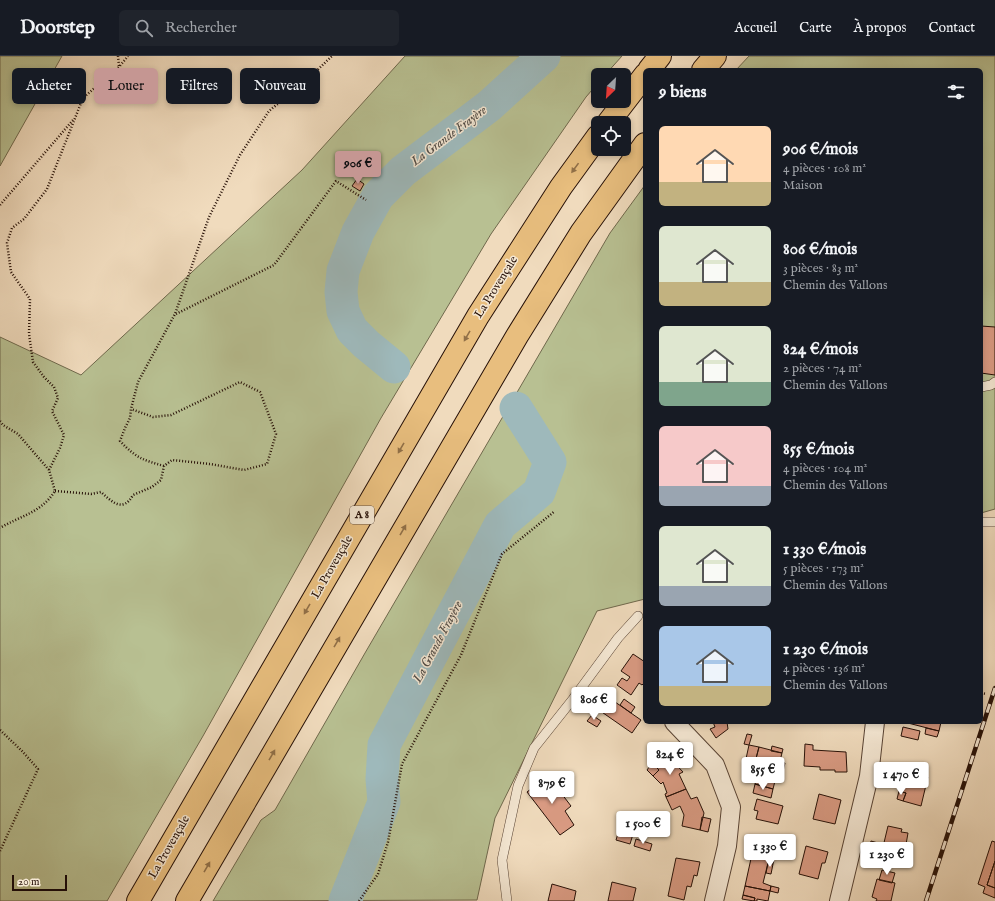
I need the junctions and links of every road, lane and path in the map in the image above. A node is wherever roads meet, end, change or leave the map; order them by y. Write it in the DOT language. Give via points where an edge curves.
graph roads {
  1 [pos="118,56"];
  2 [pos="128,56"];
  3 [pos="332,56"];
  4 [pos="660,56"];
  5 [pos="715,56"];
  6 [pos="119,67"];
  7 [pos="651,68"];
  8 [pos="705,68"];
  9 [pos="643,78"];
  10 [pos="613,116"];
  11 [pos="75,118"];
  12 [pos="591,146"];
  13 [pos="643,147"];
  14 [pos="366,200"];
  15 [pos="0,205"];
  16 [pos="175,314"];
  17 [pos="995,382"];
  18 [pos="983,387"];
  19 [pos="131,409"];
  20 [pos="0,421"];
  21 [pos="164,466"];
  22 [pos="49,470"];
  23 [pos="55,491"];
  24 [pos="555,511"];
  25 [pos="0,528"];
  26 [pos="638,616"];
  27 [pos="983,693"];
  28 [pos="986,694"];
  29 [pos="676,724"];
  30 [pos="875,724"];
  31 [pos="0,730"];
  32 [pos="0,851"];
  33 [pos="138,901"];
  34 [pos="187,901"];
  35 [pos="359,901"];
  36 [pos="507,901"];
  37 [pos="714,901"];
  38 [pos="839,901"];
  1 -- 6 [label="path"];
  2 -- 6 [label="path"];
  3 -- 16 [label="path" via="269,111 240,155 209,217"];
  4 -- 7 [label="highway"];
  5 -- 8 [label="highway"];
  6 -- 11 [label="path" via="83,98"];
  9 -- 10 [label="highway"];
  11 -- 15 [label="path"];
  11 -- 22 [label="path" via="47,190 24,219 12,228 6,243 11,272 30,299 29,334 33,362 54,387 58,398 52,410 64,435"];
  12 -- 33 [label="highway, La Provençale / A 8, one-way" via="561,187 478,316"];
  34 -- 13 [label="highway, one-way" via="517,336 581,233"];
  14 -- 16 [label="path" via="336,181 274,265"];
  16 -- 19 [label="path" via="138,382"];
  17 -- 18 [label="lane"];
  19 -- 21 [label="path" via="120,441 132,453 146,461"];
  19 -- 21 [label="path" via="153,417 171,415 240,382 260,392 276,434 267,464 244,470 172,460"];
  20 -- 22 [label="path" via="18,434"];
  21 -- 23 [label="path" via="160,480 152,488 133,495 129,502 123,505 114,503 100,492 91,494"];
  22 -- 23 [label="path"];
  23 -- 25 [label="path" via="43,506"];
  24 -- 35 [label="path" via="502,554 461,655 402,764 388,842 378,874"];
  26 -- 36 [label="lane" via="618,638 534,748 518,786 502,860"];
  27 -- 28 [label="path"];
  29 -- 37 [label="street" via="715,765 731,807 727,846"];
  30 -- 38 [label="street" via="869,776"];
  31 -- 32 [label="path" via="38,769"];
}
